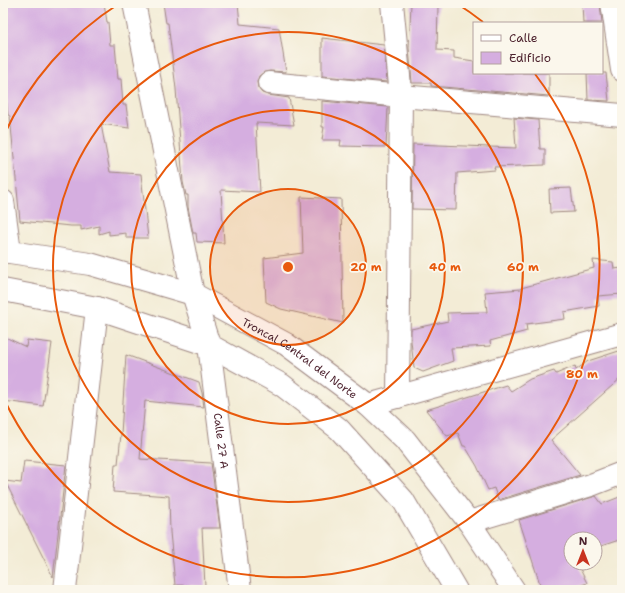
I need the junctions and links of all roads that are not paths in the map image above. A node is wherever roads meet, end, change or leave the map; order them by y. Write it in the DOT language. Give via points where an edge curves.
graph roads {
  1 [pos="134,3"];
  2 [pos="392,3"];
  3 [pos="612,3"];
  4 [pos="622,70"];
  5 [pos="269,83"];
  6 [pos="400,96"];
  7 [pos="622,115"];
  8 [pos="3,200"];
  9 [pos="7,252"];
  10 [pos="3,290"];
  11 [pos="193,294"];
  12 [pos="97,308"];
  13 [pos="622,334"];
  14 [pos="209,344"];
  15 [pos="398,396"];
  16 [pos="368,405"];
  17 [pos="622,473"];
  18 [pos="470,522"];
  19 [pos="65,590"];
  20 [pos="240,590"];
  21 [pos="456,590"];
  22 [pos="514,590"];
  1 -- 11 [label="main road, Calle 27 A"];
  2 -- 6 [label="main road"];
  3 -- 4 [label="main road"];
  5 -- 6 [label="main road"];
  6 -- 7 [label="main road"];
  6 -- 15 [label="main road"];
  8 -- 9 [label="main road"];
  9 -- 11 [label="main road, Troncal Central del Norte" via="90,264"];
  10 -- 12 [label="main road"];
  11 -- 14 [label="main road, Calle 27 A"];
  11 -- 16 [label="main road, Troncal Central del Norte" via="286,344"];
  12 -- 14 [label="main road"];
  12 -- 19 [label="main road"];
  13 -- 15 [label="main road"];
  14 -- 20 [label="main road, Calle 27 A"];
  14 -- 21 [label="main road" via="282,385 339,429 403,500"];
  15 -- 16 [label="main road"];
  16 -- 18 [label="main road, Troncal Central del Norte" via="405,440"];
  17 -- 18 [label="main road"];
  18 -- 22 [label="main road, Troncal Central del Norte"];
}
